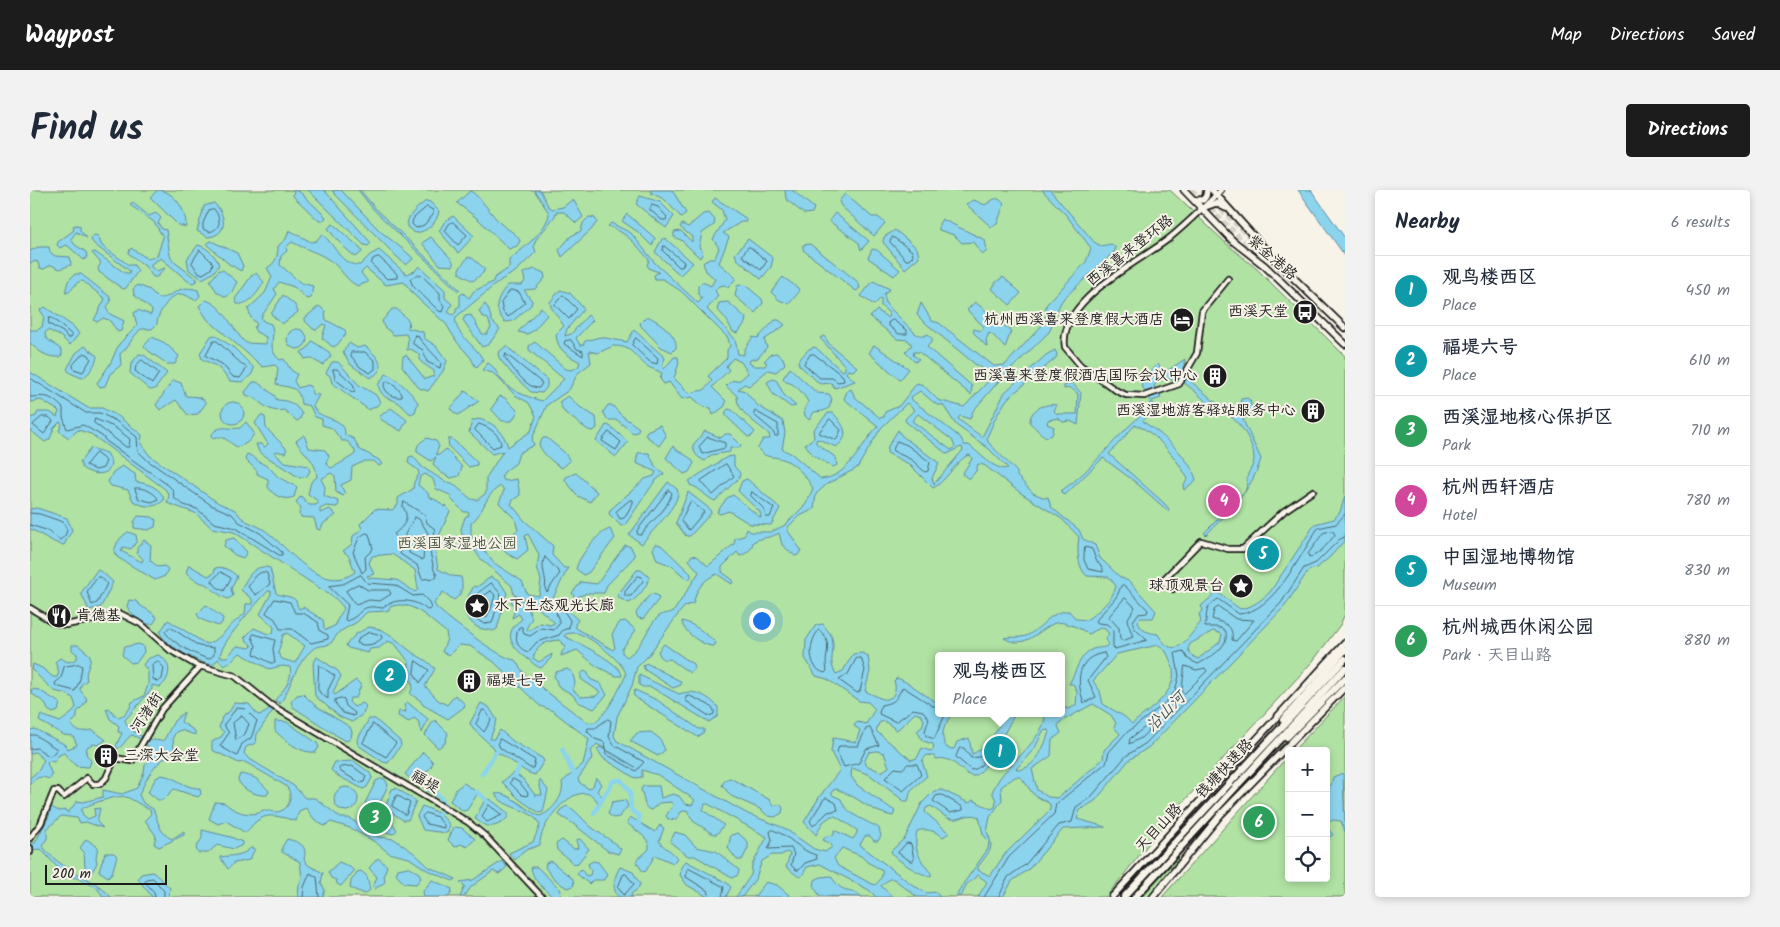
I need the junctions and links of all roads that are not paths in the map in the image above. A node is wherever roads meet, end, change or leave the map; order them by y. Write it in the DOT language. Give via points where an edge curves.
graph roads {
  1 [pos="1184,190"];
  2 [pos="1207,190"];
  3 [pos="1217,192"];
  4 [pos="1193,199"];
  5 [pos="1202,208"];
  6 [pos="1259,241"];
  7 [pos="1228,279"];
  8 [pos="1345,328"];
  9 [pos="1345,344"];
  10 [pos="1313,491"];
  11 [pos="1171,589"];
  12 [pos="30,608"];
  13 [pos="1345,643"];
  14 [pos="1345,650"];
  15 [pos="1345,659"];
  16 [pos="200,666"];
  17 [pos="1345,668"];
  18 [pos="1345,678"];
  19 [pos="1345,687"];
  20 [pos="1260,750"];
  21 [pos="1266,756"];
  22 [pos="30,838"];
  23 [pos="542,897"];
  24 [pos="1112,897"];
  25 [pos="1124,897"];
  26 [pos="1135,897"];
  27 [pos="1153,897"];
  1 -- 4 [label="main road, 紫金港路"];
  2 -- 4 [label="main road" via="1203,200"];
  3 -- 5 [label="street, 西溪喜来登环路"];
  3 -- 6 [label="main road, 紫金港路"];
  4 -- 5 [label="main road, 紫金港路"];
  5 -- 6 [label="main road" via="1221,204"];
  5 -- 7 [label="street, 西溪喜来登环路" via="1166,241 1129,264 1095,293 1074,315 1064,334 1065,347 1074,360 1117,391 1131,396 1144,396 1180,382 1200,344 1202,312"];
  5 -- 9 [label="main road, 紫金港路" via="1233,241 1265,266"];
  6 -- 8 [label="main road, 紫金港路"];
  10 -- 11 [label="street" via="1284,511 1244,549 1228,549 1201,541 1162,581"];
  12 -- 16 [label="street" via="66,625 121,614 140,624 170,650"];
  13 -- 24 [label="main road, 天目山路"];
  14 -- 20 [label="highway" via="1303,695"];
  15 -- 20 [label="highway, 钱塘快速路"];
  16 -- 22 [label="street, 河渚街" via="162,709 132,761 115,758 106,778 97,785 87,778 64,797 54,791 41,822"];
  16 -- 23 [label="street, 福堤" via="235,676 271,705 443,807 485,836"];
  17 -- 21 [label="highway, 钱塘快速路"];
  18 -- 21 [label="highway"];
  19 -- 27 [label="main road" via="1222,814"];
  20 -- 25 [label="highway, 钱塘快速路"];
  21 -- 26 [label="highway, 钱塘快速路"];
}
